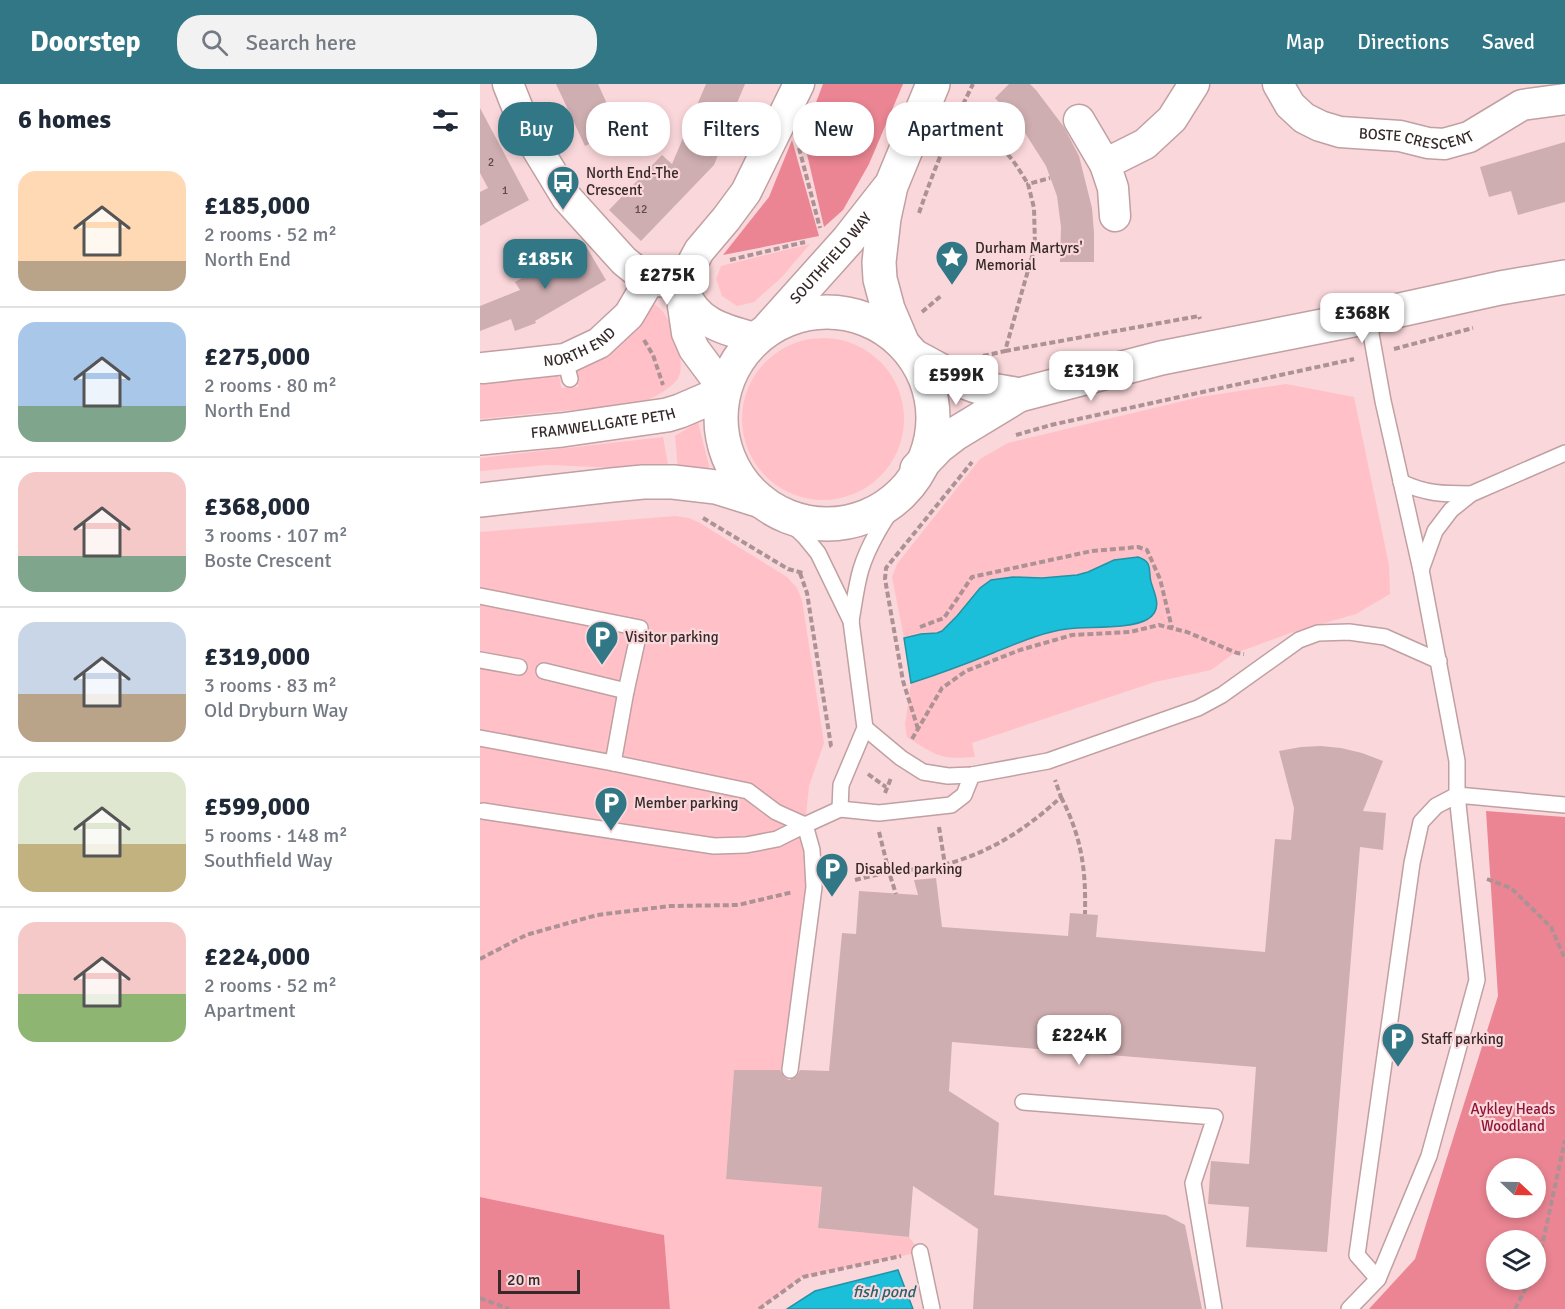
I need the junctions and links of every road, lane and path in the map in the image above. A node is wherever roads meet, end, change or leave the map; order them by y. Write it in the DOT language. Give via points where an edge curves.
graph roads {
  1 [pos="508,84"];
  2 [pos="933,84"];
  3 [pos="973,84"];
  4 [pos="1194,84"];
  5 [pos="1278,84"];
  6 [pos="794,96"];
  7 [pos="1565,99"];
  8 [pos="964,102"];
  9 [pos="1080,120"];
  10 [pos="940,156"];
  11 [pos="1008,156"];
  12 [pos="1105,164"];
  13 [pos="1050,178"];
  14 [pos="1028,184"];
  15 [pos="891,186"];
  16 [pos="917,216"];
  17 [pos="1115,216"];
  18 [pos="822,238"];
  19 [pos="811,241"];
  20 [pos="699,251"];
  21 [pos="1565,277"];
  22 [pos="649,281"];
  23 [pos="685,286"];
  24 [pos="1199,316"];
  25 [pos="1368,317"];
  26 [pos="1480,326"];
  27 [pos="761,334"];
  28 [pos="908,349"];
  29 [pos="1005,351"];
  30 [pos="1374,354"];
  31 [pos="976,357"];
  32 [pos="483,368"];
  33 [pos="723,390"];
  34 [pos="1019,394"];
  35 [pos="480,438"];
  36 [pos="1008,438"];
  37 [pos="1565,453"];
  38 [pos="975,458"];
  39 [pos="911,480"];
  40 [pos="1401,482"];
  41 [pos="1471,494"];
  42 [pos="481,500"];
  43 [pos="770,507"];
  44 [pos="700,516"];
  45 [pos="1421,570"];
  46 [pos="480,596"];
  47 [pos="851,621"];
  48 [pos="920,627"];
  49 [pos="1172,628"];
  50 [pos="1275,656"];
  51 [pos="480,660"];
  52 [pos="1438,662"];
  53 [pos="519,667"];
  54 [pos="543,671"];
  55 [pos="626,691"];
  56 [pos="865,728"];
  57 [pos="918,729"];
  58 [pos="480,738"];
  59 [pos="901,758"];
  60 [pos="1048,761"];
  61 [pos="850,762"];
  62 [pos="613,764"];
  63 [pos="972,775"];
  64 [pos="886,788"];
  65 [pos="1457,795"];
  66 [pos="1061,797"];
  67 [pos="1565,805"];
  68 [pos="840,809"];
  69 [pos="483,811"];
  70 [pos="879,813"];
  71 [pos="805,825"];
  72 [pos="879,836"];
  73 [pos="940,843"];
  74 [pos="945,865"];
  75 [pos="889,872"];
  76 [pos="855,880"];
  77 [pos="814,887"];
  78 [pos="1511,888"];
  79 [pos="896,894"];
  80 [pos="1085,914"];
  81 [pos="480,959"];
  82 [pos="1565,959"];
  83 [pos="790,1070"];
  84 [pos="1023,1101"];
  85 [pos="1565,1140"];
  86 [pos="1546,1230"];
  87 [pos="920,1252"];
  88 [pos="1378,1279"];
  89 [pos="1525,1290"];
  90 [pos="480,1298"];
  91 [pos="509,1309"];
  92 [pos="759,1309"];
  93 [pos="932,1309"];
  94 [pos="1214,1309"];
  95 [pos="1349,1309"];
  96 [pos="1515,1309"];
  1 -- 22 [label="street" via="528,134 567,198 624,261"];
  2 -- 15 [label="main road, SOUTHFIELD WAY"];
  3 -- 8 [label="path"];
  4 -- 12 [label="street" via="1172,119 1145,144"];
  5 -- 7 [label="street, BOSTE CRESCENT" via="1290,105 1320,126 1340,132 1444,144 1469,138 1522,105"];
  6 -- 18 [label="path"];
  6 -- 20 [label="street" via="746,192"];
  9 -- 12 [label="street"];
  10 -- 16 [label="path"];
  11 -- 14 [label="path"];
  12 -- 17 [label="street" via="1113,188"];
  13 -- 14 [label="path"];
  14 -- 29 [label="path" via="1034,208 1035,246"];
  15 -- 27 [label="main road, SOUTHFIELD WAY" via="844,246"];
  15 -- 28 [label="main road, SOUTHFIELD WAY" via="884,218 880,279 888,309"];
  19 -- 20 [label="path" via="718,263"];
  20 -- 23 [label="street"];
  21 -- 25 [label="main road"];
  22 -- 23 [label="street"];
  22 -- 32 [label="street, NORTH END" via="629,315 567,369"];
  23 -- 27 [label="street" via="693,309 718,327"];
  23 -- 33 [label="street" via="687,333"];
  24 -- 29 [label="path"];
  25 -- 30 [label="lane"];
  25 -- 34 [label="main road" via="1149,361"];
  26 -- 30 [label="path"];
  27 -- 28 [label="main road" via="796,319 837,314 875,325"];
  27 -- 33 [label="main road" via="734,364"];
  28 -- 34 [label="main road" via="972,385"];
  28 -- 39 [label="main road" via="926,375 933,419 928,449"];
  29 -- 31 [label="path"];
  30 -- 36 [label="path" via="1051,425"];
  30 -- 40 [label="lane"];
  33 -- 35 [label="main road, FRAMWELLGATE PETH" via="667,415"];
  33 -- 43 [label="main road" via="725,444 734,469 745,485"];
  34 -- 39 [label="main road" via="938,447"];
  37 -- 41 [label="lane"];
  38 -- 57 [label="path" via="886,567 903,681"];
  39 -- 43 [label="main road" via="888,505 857,521 819,524"];
  39 -- 47 [label="lane" via="870,547 861,569"];
  40 -- 41 [label="lane" via="1434,493"];
  40 -- 45 [label="lane"];
  41 -- 45 [label="lane" via="1451,510 1435,531"];
  42 -- 43 [label="main road" via="673,482 716,487"];
  43 -- 47 [label="lane" via="818,553"];
  44 -- 61 [label="path" via="800,573 807,593 831,746"];
  45 -- 52 [label="lane"];
  46 -- 55 [label="lane" via="640,628"];
  47 -- 56 [label="lane"];
  48 -- 49 [label="path" via="944,618 972,577 1092,551 1138,547 1147,550 1160,579"];
  49 -- 50 [label="path" via="1238,653"];
  49 -- 57 [label="path" via="1159,625 1130,632 1072,635 998,658 966,671 942,687"];
  50 -- 52 [label="lane" via="1318,633 1349,632 1384,637"];
  50 -- 60 [label="lane" via="1198,708"];
  51 -- 53 [label="lane"];
  52 -- 65 [label="lane" via="1457,761"];
  54 -- 55 [label="lane"];
  55 -- 62 [label="lane"];
  56 -- 59 [label="lane"];
  56 -- 61 [label="lane"];
  57 -- 59 [label="path"];
  58 -- 62 [label="lane"];
  59 -- 63 [label="lane" via="923,772"];
  59 -- 64 [label="path"];
  60 -- 63 [label="lane"];
  60 -- 66 [label="path"];
  61 -- 64 [label="path"];
  61 -- 68 [label="lane" via="841,784"];
  62 -- 71 [label="lane" via="748,792 776,812"];
  63 -- 70 [label="lane" via="964,795 951,805"];
  64 -- 70 [label="path"];
  65 -- 67 [label="lane"];
  65 -- 88 [label="lane" via="1477,980 1429,1156"];
  65 -- 88 [label="lane" via="1436,806 1421,822 1412,863 1357,1256"];
  66 -- 74 [label="path" via="1016,833 980,853"];
  66 -- 80 [label="path" via="1083,860"];
  68 -- 70 [label="lane"];
  68 -- 71 [label="lane"];
  69 -- 71 [label="lane" via="714,846 777,839"];
  71 -- 77 [label="lane" via="812,850"];
  72 -- 75 [label="path"];
  73 -- 74 [label="path"];
  74 -- 75 [label="path"];
  75 -- 76 [label="path"];
  75 -- 79 [label="path"];
  77 -- 81 [label="path" via="738,905 670,906 597,915 526,935"];
  77 -- 83 [label="lane"];
  78 -- 82 [label="path" via="1551,927"];
  84 -- 94 [label="lane" via="1215,1117 1193,1183"];
  85 -- 86 [label="path"];
  87 -- 92 [label="path" via="803,1277"];
  87 -- 93 [label="lane"];
  88 -- 95 [label="lane"];
  89 -- 96 [label="path"];
  90 -- 91 [label="path"];
}
